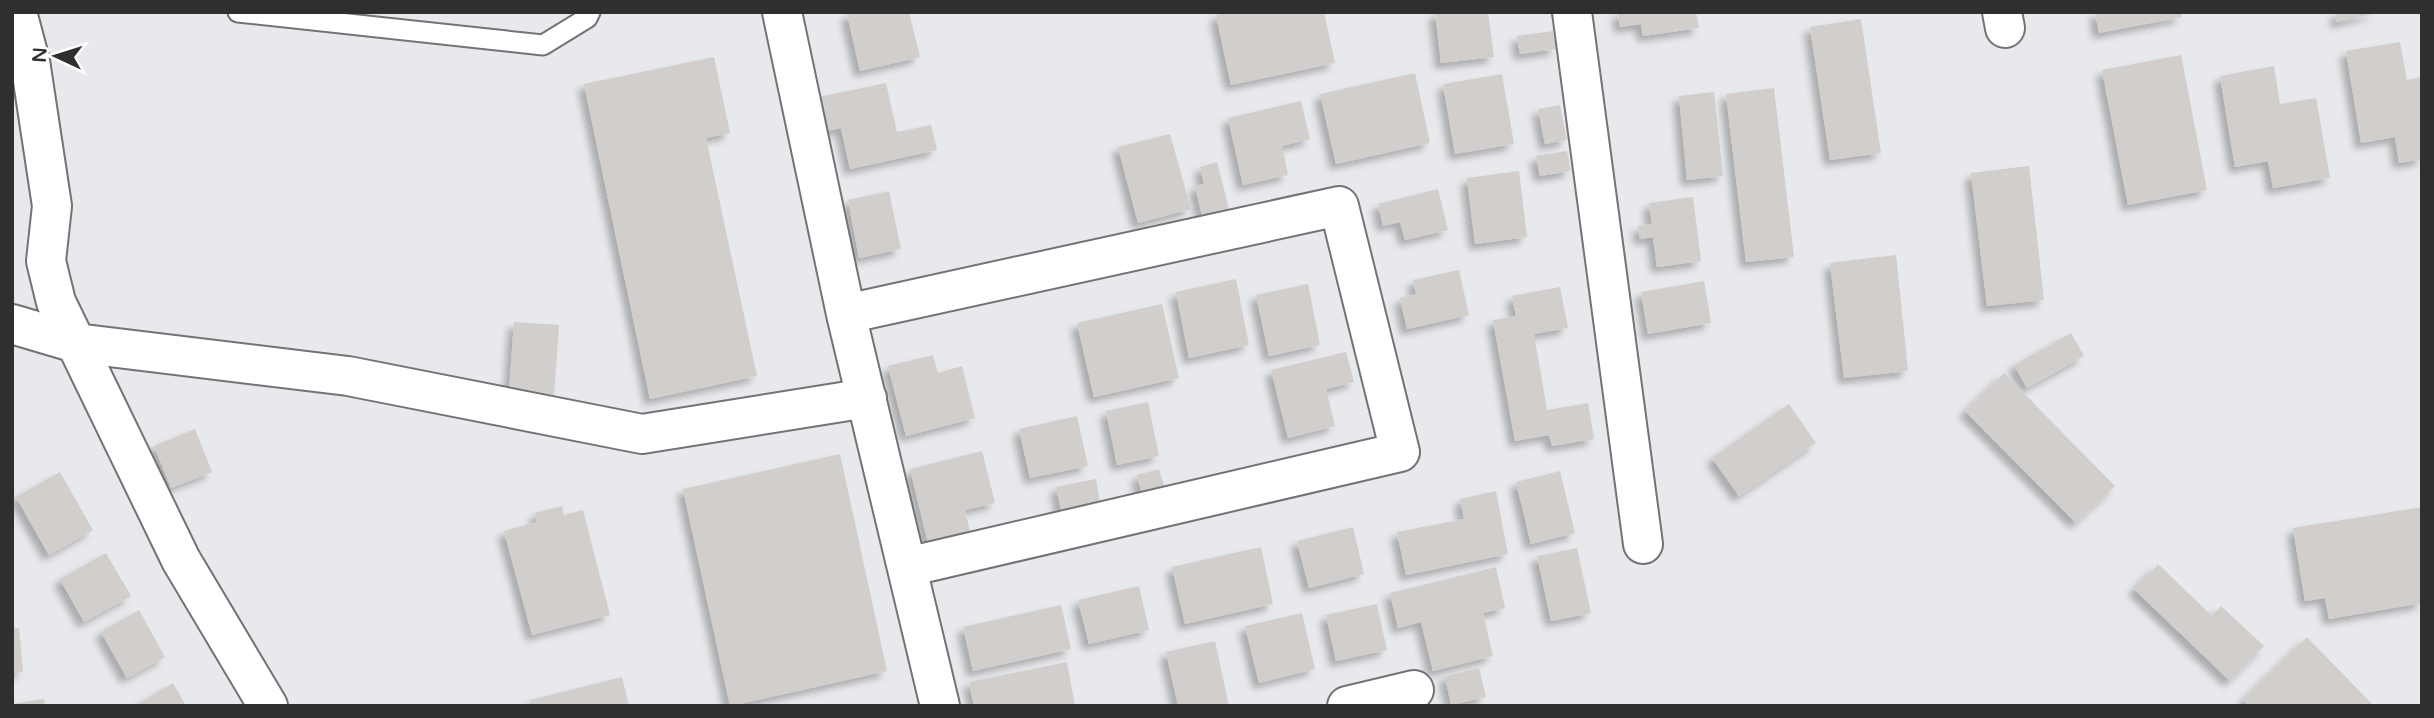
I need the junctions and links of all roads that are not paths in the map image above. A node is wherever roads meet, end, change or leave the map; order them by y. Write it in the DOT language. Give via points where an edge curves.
graph roads {
  1 [pos="17,12"];
  2 [pos="238,12"];
  3 [pos="590,12"];
  4 [pos="782,12"];
  5 [pos="1573,12"];
  6 [pos="846,314"];
  7 [pos="12,324"];
  8 [pos="76,344"];
  9 [pos="867,398"];
  10 [pos="1643,544"];
  11 [pos="907,567"];
  12 [pos="1414,690"];
  13 [pos="268,706"];
  14 [pos="940,706"];
  15 [pos="1347,706"];
  1 -- 8 [label="street" via="30,61 52,206 47,261 55,302"];
  2 -- 3 [label="lane" via="543,45"];
  4 -- 6 [label="street"];
  5 -- 10 [label="street"];
  6 -- 9 [label="street"];
  6 -- 11 [label="street" via="1339,206 1400,452"];
  7 -- 8 [label="street"];
  8 -- 9 [label="street" via="348,376 642,434"];
  8 -- 13 [label="street" via="181,560"];
  9 -- 11 [label="street"];
  11 -- 14 [label="street"];
  12 -- 15 [label="street"];
}
